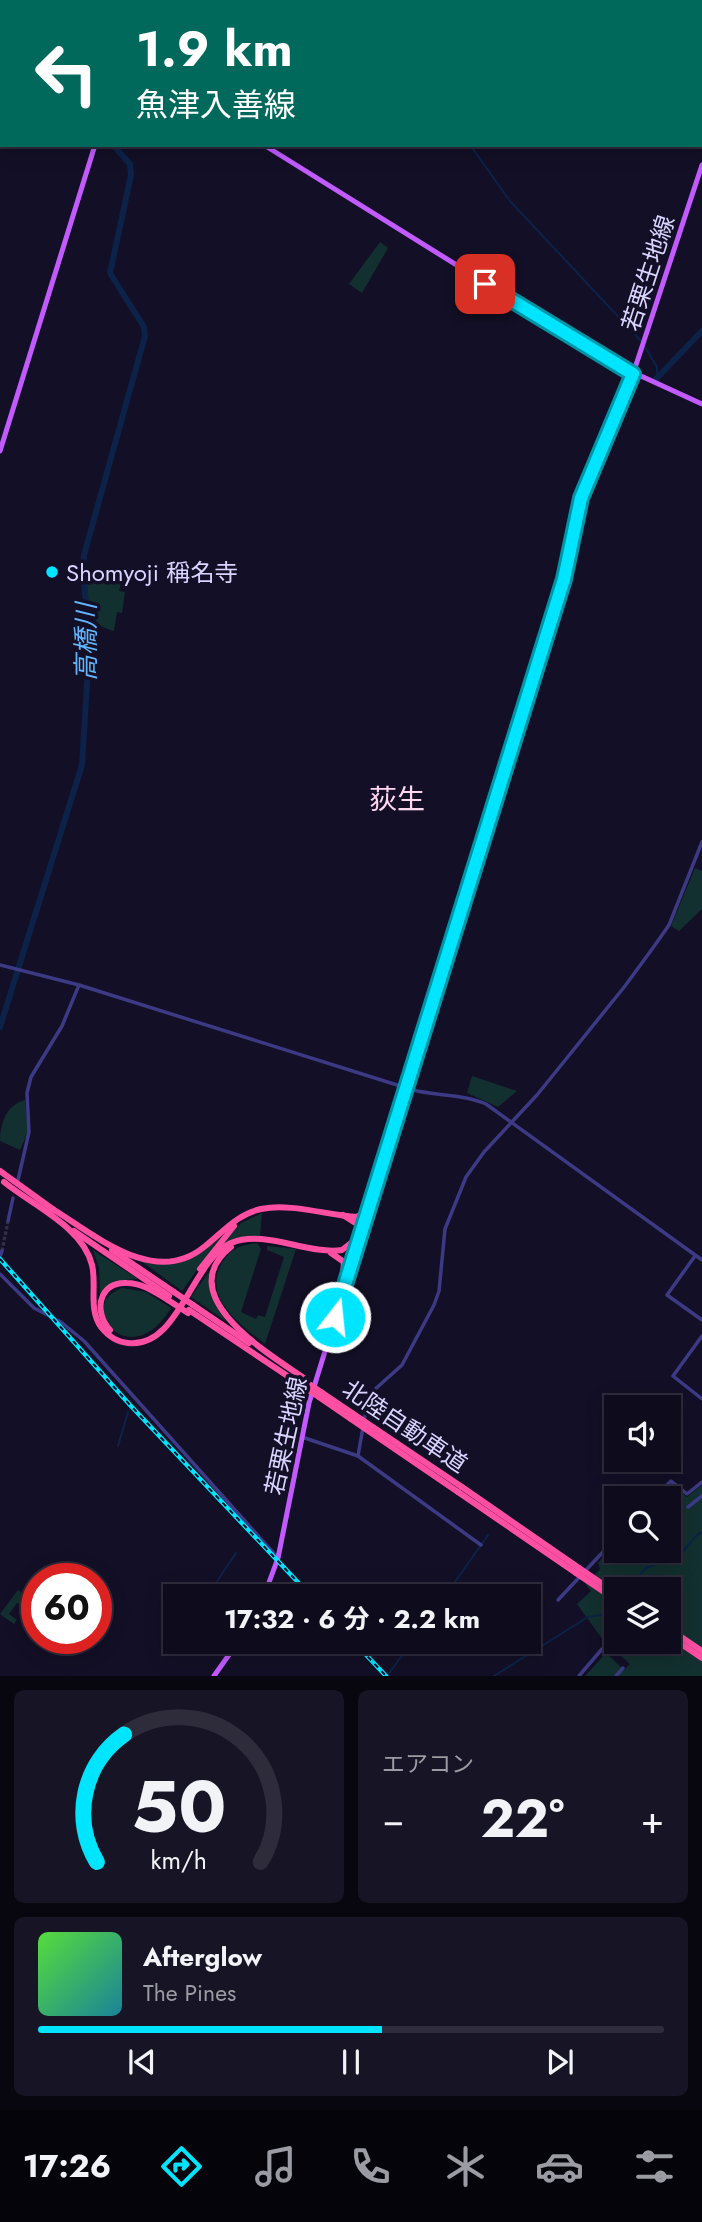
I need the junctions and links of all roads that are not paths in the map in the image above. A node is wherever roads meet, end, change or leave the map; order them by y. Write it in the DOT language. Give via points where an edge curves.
graph roads {
  1 [pos="94,147"];
  2 [pos="267,147"];
  3 [pos="702,165"];
  4 [pos="633,374"];
  5 [pos="702,404"];
  6 [pos="0,451"];
  7 [pos="702,842"];
  8 [pos="0,965"];
  9 [pos="79,985"];
  10 [pos="406,1088"];
  11 [pos="512,1122"];
  12 [pos="0,1171"];
  13 [pos="2,1180"];
  14 [pos="18,1180"];
  15 [pos="13,1198"];
  16 [pos="51,1208"];
  17 [pos="367,1210"];
  18 [pos="249,1213"];
  19 [pos="343,1215"];
  20 [pos="8,1221"];
  21 [pos="360,1236"];
  22 [pos="256,1240"];
  23 [pos="323,1250"];
  24 [pos="2,1251"];
  25 [pos="695,1255"];
  26 [pos="0,1257"];
  27 [pos="702,1260"];
  28 [pos="0,1274"];
  29 [pos="342,1293"];
  30 [pos="171,1297"];
  31 [pos="190,1309"];
  32 [pos="702,1320"];
  33 [pos="702,1336"];
  34 [pos="305,1383"];
  35 [pos="320,1393"];
  36 [pos="702,1399"];
  37 [pos="352,1416"];
  38 [pos="301,1436"];
  39 [pos="358,1455"];
  40 [pos="702,1482"];
  41 [pos="681,1489"];
  42 [pos="702,1496"];
  43 [pos="688,1507"];
  44 [pos="481,1545"];
  45 [pos="604,1551"];
  46 [pos="278,1558"];
  47 [pos="577,1570"];
  48 [pos="268,1584"];
  49 [pos="604,1585"];
  50 [pos="604,1591"];
  51 [pos="558,1600"];
  52 [pos="681,1637"];
  53 [pos="681,1644"];
  54 [pos="602,1649"];
  55 [pos="702,1651"];
  56 [pos="230,1654"];
  57 [pos="702,1658"];
  58 [pos="623,1668"];
  59 [pos="214,1676"];
  60 [pos="579,1676"];
  61 [pos="616,1676"];
  1 -- 6 [label="main road"];
  2 -- 4 [label="main road"];
  3 -- 4 [label="main road, 若栗生地線"];
  4 -- 5 [label="main road"];
  4 -- 10 [label="main road, 若栗生地線" via="581,498 564,579"];
  7 -- 11 [label="street" via="662,935"];
  8 -- 9 [label="street"];
  9 -- 10 [label="street"];
  9 -- 14 [label="street" via="62,1026 32,1077 27,1093 29,1132"];
  10 -- 11 [label="street" via="473,1099"];
  10 -- 17 [label="main road, 若栗生地線"];
  11 -- 25 [label="street"];
  11 -- 39 [label="street" via="484,1152 460,1189 443,1240 434,1305 402,1365 373,1391 364,1413"];
  12 -- 16 [label="highway, 北陸自動車道"];
  13 -- 22 [label="highway" via="85,1248 94,1271 98,1321 110,1336 125,1343 149,1340 163,1330 222,1249"];
  13 -- 30 [label="highway, 北陸自動車道"];
  15 -- 20 [label="street"];
  16 -- 18 [label="highway" via="127,1253 159,1262 195,1254"];
  16 -- 30 [label="highway, 北陸自動車道"];
  17 -- 19 [label="highway" via="359,1216"];
  17 -- 21 [label="main road, 若栗生地線"];
  18 -- 19 [label="highway" via="276,1208"];
  18 -- 30 [label="highway" via="219,1242 151,1334 136,1339 119,1337 106,1326 99,1310 105,1292 124,1282"];
  19 -- 21 [label="highway" via="357,1224"];
  21 -- 23 [label="highway" via="346,1249"];
  21 -- 29 [label="main road, 若栗生地線"];
  22 -- 23 [label="highway"];
  22 -- 34 [label="highway" via="234,1246 222,1256 213,1275 215,1295 235,1326"];
  23 -- 29 [label="highway" via="344,1262"];
  24 -- 26 [label="street"];
  25 -- 27 [label="street"];
  25 -- 32 [label="street" via="667,1295"];
  28 -- 46 [label="street" via="34,1308 84,1341"];
  29 -- 38 [label="main road, 若栗生地線"];
  30 -- 31 [label="highway, 北陸自動車道, bridge"];
  31 -- 34 [label="highway, 北陸自動車道"];
  31 -- 34 [label="highway, 北陸自動車道"];
  33 -- 36 [label="street" via="673,1377"];
  34 -- 35 [label="highway, 北陸自動車道, bridge"];
  35 -- 37 [label="highway, 北陸自動車道"];
  35 -- 37 [label="highway, 北陸自動車道"];
  37 -- 47 [label="highway, 北陸自動車道, bridge"];
  38 -- 39 [label="street"];
  38 -- 46 [label="main road, 若栗生地線"];
  39 -- 44 [label="street"];
  40 -- 41 [label="street" via="687,1494"];
  42 -- 43 [label="street"];
  45 -- 51 [label="street"];
  46 -- 48 [label="main road, 若栗生地線"];
  47 -- 49 [label="highway, 北陸自動車道, bridge"];
  47 -- 50 [label="highway, 北陸自動車道, bridge"];
  52 -- 55 [label="highway"];
  53 -- 57 [label="highway"];
  54 -- 60 [label="street"];
  56 -- 59 [label="main road"];
  58 -- 61 [label="street"];
}
